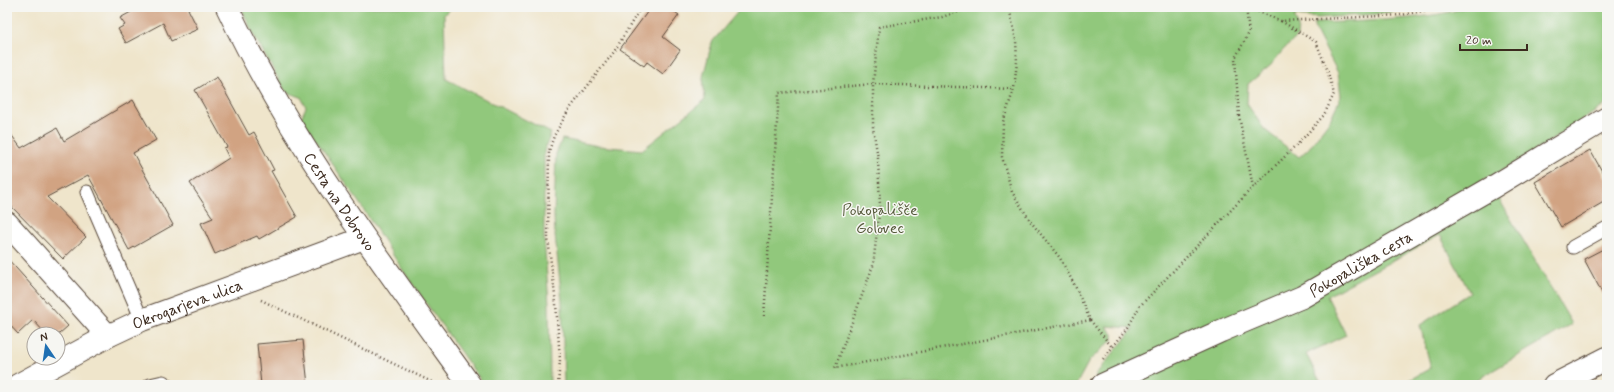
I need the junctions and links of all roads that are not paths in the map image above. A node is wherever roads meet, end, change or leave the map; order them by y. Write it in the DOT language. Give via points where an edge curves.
graph roads {
  1 [pos="227,7"];
  2 [pos="1607,118"];
  3 [pos="87,192"];
  4 [pos="7,223"];
  5 [pos="1607,228"];
  6 [pos="364,238"];
  7 [pos="1573,247"];
  8 [pos="142,320"];
  9 [pos="108,336"];
  10 [pos="1607,358"];
  11 [pos="18,385"];
  12 [pos="150,385"];
  13 [pos="167,385"];
  14 [pos="470,385"];
  15 [pos="1102,385"];
  16 [pos="1554,385"];
  1 -- 6 [label="street, Cesta na Dobrovo" via="285,117"];
  2 -- 15 [label="street, Pokopališka cesta" via="1302,297"];
  3 -- 8 [label="lane"];
  4 -- 9 [label="street"];
  5 -- 7 [label="lane"];
  6 -- 8 [label="street, Okrogarjeva ulica"];
  6 -- 14 [label="street, Cesta na Dobrovo"];
  8 -- 9 [label="street, Okrogarjeva ulica"];
  9 -- 11 [label="street, Okrogarjeva ulica"];
  10 -- 16 [label="street"];
  12 -- 13 [label="lane" via="163,382"];
}
